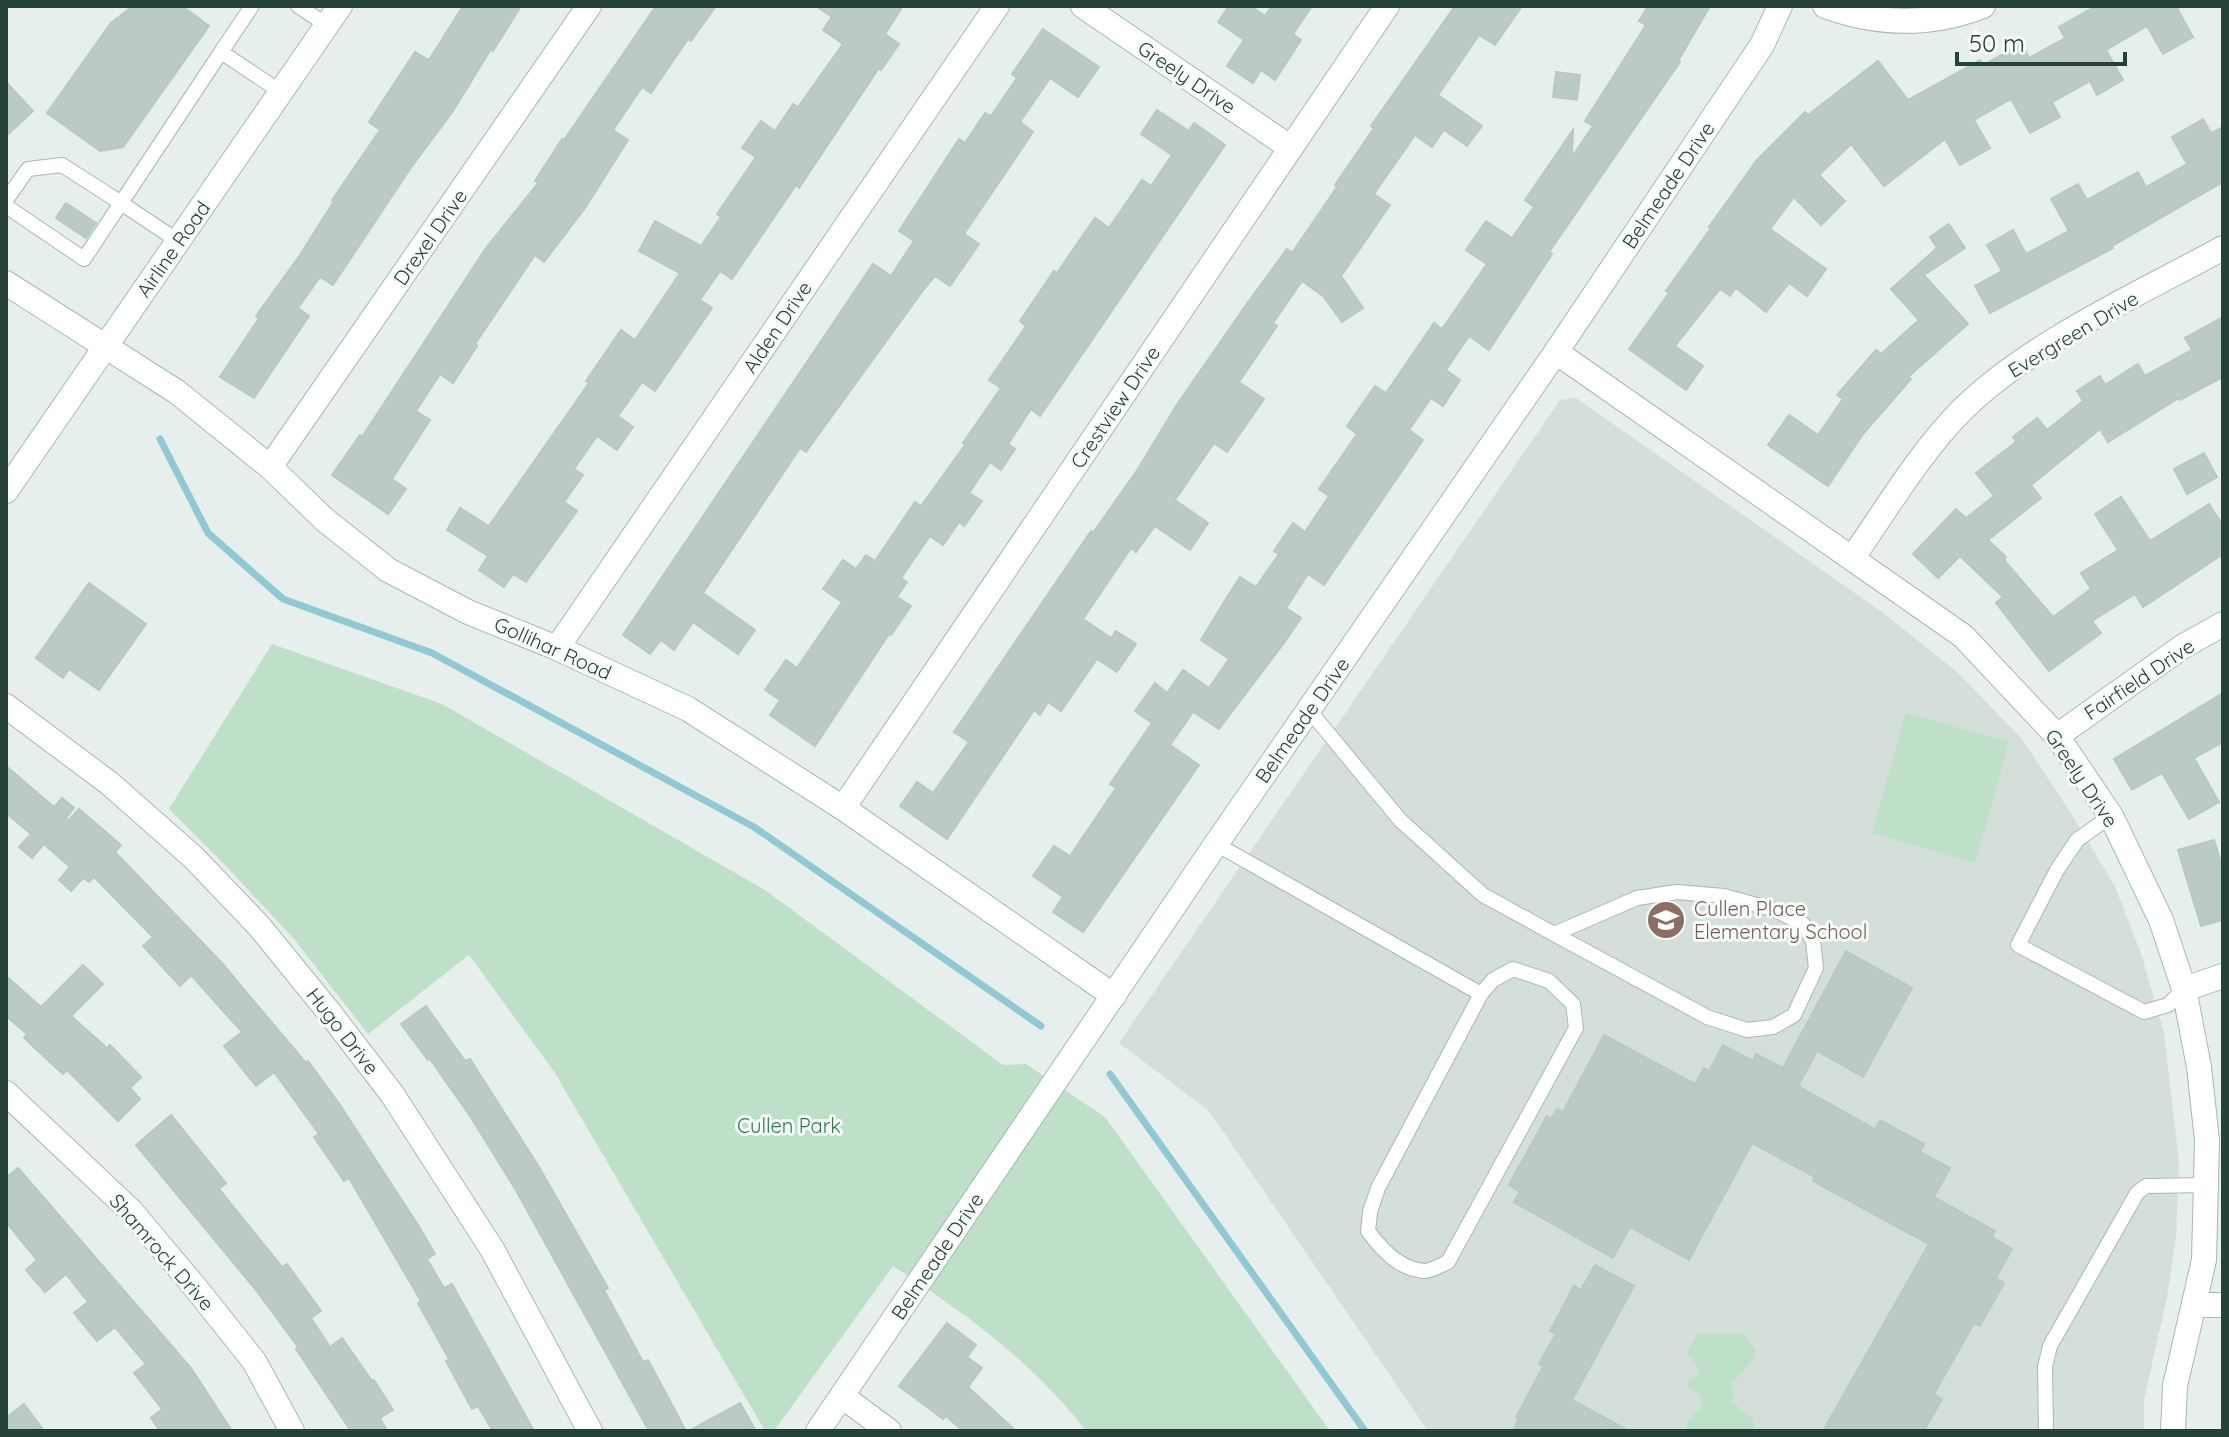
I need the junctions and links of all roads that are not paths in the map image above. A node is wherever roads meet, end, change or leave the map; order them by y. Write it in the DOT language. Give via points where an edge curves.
graph roads {
  1 [pos="252,6"];
  2 [pos="298,6"];
  3 [pos="589,6"];
  4 [pos="997,6"];
  5 [pos="1083,6"];
  6 [pos="1387,6"];
  7 [pos="1780,6"];
  8 [pos="1825,6"];
  9 [pos="1983,6"];
  10 [pos="334,16"];
  11 [pos="221,52"];
  12 [pos="281,92"];
  13 [pos="1291,148"];
  14 [pos="8,195"];
  15 [pos="121,203"];
  16 [pos="178,241"];
  17 [pos="2223,248"];
  18 [pos="6,283"];
  19 [pos="105,347"];
  20 [pos="1556,352"];
  21 [pos="270,467"];
  22 [pos="6,491"];
  23 [pos="1853,557"];
  24 [pos="2223,624"];
  25 [pos="557,648"];
  26 [pos="6,706"];
  27 [pos="1309,710"];
  28 [pos="2057,736"];
  29 [pos="843,808"];
  30 [pos="2111,816"];
  31 [pos="1216,844"];
  32 [pos="1554,934"];
  33 [pos="2223,976"];
  34 [pos="2184,989"];
  35 [pos="1481,994"];
  36 [pos="1114,996"];
  37 [pos="6,1093"];
  38 [pos="2207,1185"];
  39 [pos="2195,1305"];
  40 [pos="2223,1305"];
  41 [pos="842,1396"];
  42 [pos="292,1431"];
  43 [pos="590,1431"];
  44 [pos="818,1431"];
  45 [pos="889,1431"];
  46 [pos="2046,1431"];
  47 [pos="2173,1431"];
  1 -- 11 [label="lane"];
  2 -- 10 [label="lane"];
  3 -- 21 [label="street, Drexel Drive"];
  4 -- 25 [label="street, Alden Drive"];
  5 -- 13 [label="street, Greely Drive"];
  6 -- 13 [label="street, Crestview Drive"];
  7 -- 20 [label="street, Belmeade Drive" via="1762,45"];
  8 -- 9 [label="street" via="1892,21 1942,19"];
  10 -- 12 [label="street, Airline Road"];
  11 -- 12 [label="lane"];
  11 -- 15 [label="lane"];
  12 -- 16 [label="street, Airline Road"];
  13 -- 29 [label="street, Crestview Drive"];
  14 -- 15 [label="lane" via="28,169 62,165"];
  14 -- 15 [label="lane" via="84,259"];
  15 -- 16 [label="lane"];
  16 -- 19 [label="street, Airline Road"];
  17 -- 23 [label="street, Evergreen Drive" via="2048,344 1993,382 1928,450"];
  18 -- 19 [label="street, Gollihar Road"];
  19 -- 21 [label="street, Gollihar Road" via="177,392"];
  19 -- 22 [label="street, Airline Road"];
  20 -- 23 [label="street, Greely Drive"];
  20 -- 27 [label="street, Belmeade Drive"];
  21 -- 25 [label="street, Gollihar Road" via="388,570 468,612"];
  23 -- 28 [label="street, Greely Drive" via="1963,636"];
  24 -- 28 [label="street, Fairfield Drive"];
  25 -- 29 [label="street, Gollihar Road" via="688,709"];
  26 -- 43 [label="street, Hugo Drive" via="109,783 193,857 259,926 329,1012 392,1094 492,1249"];
  27 -- 31 [label="street, Belmeade Drive"];
  27 -- 32 [label="lane" via="1432,851 1483,895"];
  28 -- 30 [label="street, Greely Drive"];
  29 -- 36 [label="street, Gollihar Road"];
  30 -- 34 [label="street, Greely Drive" via="2161,920"];
  30 -- 34 [label="lane" via="2077,840 2018,945 2144,1012 2168,1005"];
  31 -- 35 [label="lane"];
  31 -- 36 [label="street, Belmeade Drive"];
  32 -- 32 [label="lane" via="1707,1017 1747,1030 1773,1027 1794,1015 1816,968 1813,941 1803,924 1724,896 1677,892 1637,898"];
  33 -- 34 [label="street"];
  34 -- 38 [label="street, Greely Drive" via="2199,1067"];
  35 -- 35 [label="lane" via="1370,1212 1368,1231 1380,1248 1399,1263 1426,1271 1448,1262 1576,1028 1573,1004 1549,981 1513,969"];
  36 -- 41 [label="street, Belmeade Drive"];
  37 -- 42 [label="street, Shamrock Drive" via="131,1211 254,1361"];
  38 -- 39 [label="street, Greely Drive" via="2204,1260"];
  38 -- 46 [label="lane" via="2146,1186 2137,1193 2050,1346 2045,1367"];
  39 -- 40 [label="street"];
  39 -- 47 [label="street, Greely Drive" via="2175,1386"];
  41 -- 44 [label="street, Belmeade Drive"];
  41 -- 45 [label="street"];
}
